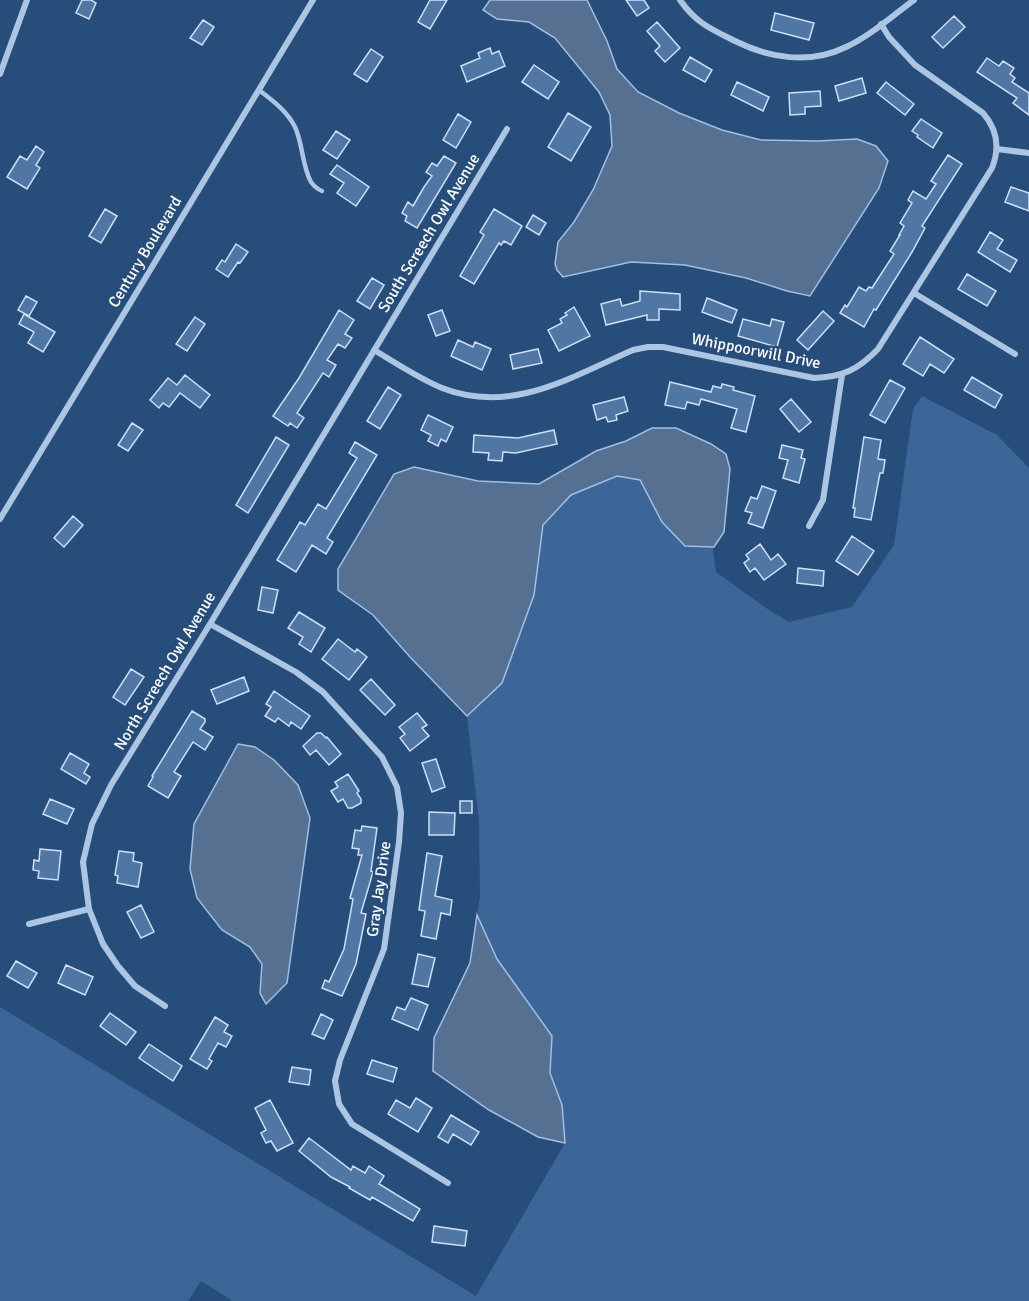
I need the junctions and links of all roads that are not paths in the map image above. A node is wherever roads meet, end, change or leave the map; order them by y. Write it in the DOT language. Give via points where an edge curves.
graph roads {
  1 [pos="27,0"];
  2 [pos="313,0"];
  3 [pos="680,0"];
  4 [pos="914,0"];
  5 [pos="881,24"];
  6 [pos="0,75"];
  7 [pos="259,90"];
  8 [pos="507,129"];
  9 [pos="997,149"];
  10 [pos="1029,153"];
  11 [pos="322,191"];
  12 [pos="914,293"];
  13 [pos="374,350"];
  14 [pos="1015,354"];
  15 [pos="842,375"];
  16 [pos="0,519"];
  17 [pos="809,526"];
  18 [pos="210,624"];
  19 [pos="89,909"];
  20 [pos="29,924"];
  21 [pos="165,1006"];
  22 [pos="448,1183"];
  1 -- 6 [label="street"];
  2 -- 7 [label="street, Century Boulevard"];
  3 -- 5 [label="street" via="705,26 774,56 828,54 852,44"];
  4 -- 5 [label="street"];
  5 -- 9 [label="street" via="915,65 983,113 995,132"];
  7 -- 11 [label="lane" via="294,125 311,182"];
  7 -- 16 [label="street, Century Boulevard"];
  8 -- 13 [label="street, South Screech Owl Avenue"];
  9 -- 10 [label="street"];
  9 -- 12 [label="street, Whippoorwill Drive" via="992,168"];
  12 -- 14 [label="street"];
  12 -- 15 [label="street, Whippoorwill Drive" via="878,350"];
  13 -- 15 [label="street, Whippoorwill Drive" via="443,389 485,397 516,396 545,389 648,347 814,378"];
  13 -- 18 [label="street, North Screech Owl Avenue"];
  15 -- 17 [label="street" via="823,500"];
  18 -- 19 [label="street, North Screech Owl Avenue" via="111,785 92,824 83,862"];
  18 -- 22 [label="street, Gray Jay Drive" via="296,672 323,692 382,757 397,787 401,813 399,842 384,949 335,1081 339,1104 352,1125"];
  19 -- 20 [label="street"];
  19 -- 21 [label="street, North Screech Owl Avenue" via="117,966 135,986"];
}
